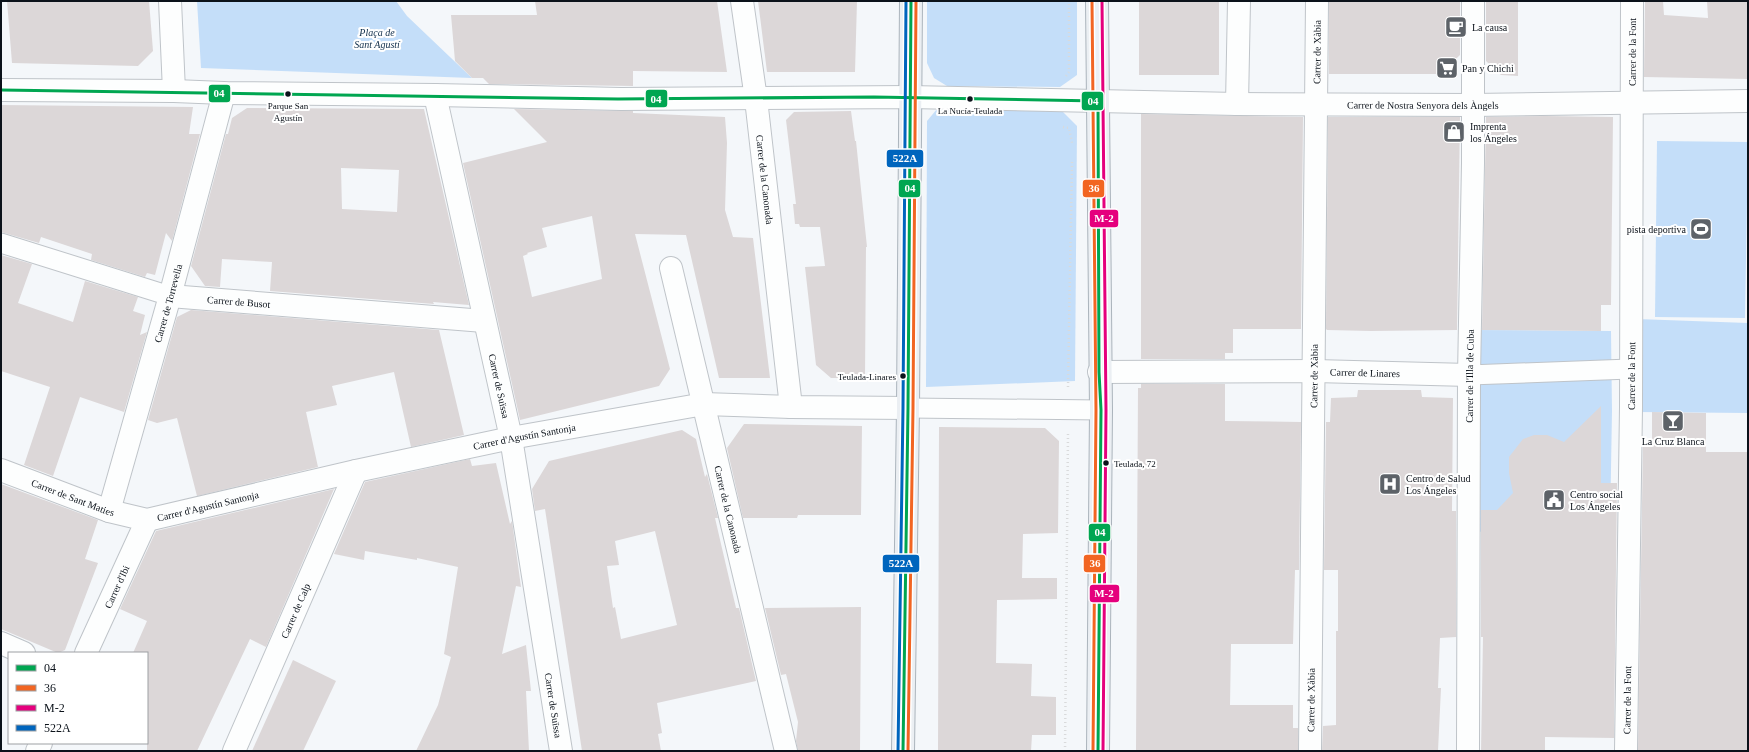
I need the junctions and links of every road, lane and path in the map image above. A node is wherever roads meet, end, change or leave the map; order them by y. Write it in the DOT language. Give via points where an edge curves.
graph roads {
  1 [pos="170,1"];
  2 [pos="742,1"];
  3 [pos="911,1"];
  4 [pos="1069,1"];
  5 [pos="1097,1"];
  6 [pos="1239,1"];
  7 [pos="1317,1"];
  8 [pos="1473,1"];
  9 [pos="1632,1"];
  10 [pos="1,90"];
  11 [pos="174,91"];
  12 [pos="224,93"];
  13 [pos="435,95"];
  14 [pos="910,98"];
  15 [pos="756,99"];
  16 [pos="1748,100"];
  17 [pos="1048,101"];
  18 [pos="1098,101"];
  19 [pos="1237,104"];
  20 [pos="1316,104"];
  21 [pos="1631,104"];
  22 [pos="1472,106"];
  23 [pos="1072,151"];
  24 [pos="1072,159"];
  25 [pos="1,243"];
  26 [pos="671,268"];
  27 [pos="170,296"];
  28 [pos="484,321"];
  29 [pos="1630,369"];
  30 [pos="1315,371"];
  31 [pos="1099,372"];
  32 [pos="1469,374"];
  33 [pos="704,404"];
  34 [pos="791,407"];
  35 [pos="908,408"];
  36 [pos="1068,409"];
  37 [pos="1101,410"];
  38 [pos="511,438"];
  39 [pos="1,470"];
  40 [pos="356,471"];
  41 [pos="109,511"];
  42 [pos="147,520"];
  43 [pos="1,643"];
  44 [pos="22,652"];
  45 [pos="86,652"];
  46 [pos="234,751"];
  47 [pos="561,751"];
  48 [pos="786,751"];
  49 [pos="903,751"];
  50 [pos="1065,751"];
  51 [pos="1098,751"];
  52 [pos="1310,751"];
  53 [pos="1468,751"];
  54 [pos="1626,751"];
  1 -- 11 [label="street"];
  2 -- 15 [label="street, Carrer de la Canonada"];
  3 -- 14 [label="main road"];
  4 -- 17 [label="path" via="1069,72 1061,82 1049,85"];
  5 -- 18 [label="main road"];
  6 -- 19 [label="street"];
  7 -- 20 [label="street, Carrer de Xàbia"];
  8 -- 22 [label="street, Carrer de l'Illa de Cuba"];
  9 -- 21 [label="street, Carrer de la Font"];
  10 -- 11 [label="street, Carrer de Nostra Senyora dels Àngels"];
  11 -- 12 [label="street, Carrer de Nostra Senyora dels Àngels"];
  12 -- 13 [label="street, Carrer de Nostra Senyora dels Àngels"];
  12 -- 27 [label="street, Carrer de Torrevella"];
  13 -- 15 [label="street, Carrer de Nostra Senyora dels Àngels"];
  13 -- 28 [label="street, Carrer de Suïssa"];
  14 -- 15 [label="street, Carrer de Nostra Senyora dels Àngels"];
  14 -- 17 [label="street, Carrer de Nostra Senyora dels Àngels"];
  14 -- 35 [label="main road"];
  15 -- 34 [label="street, Carrer de la Canonada"];
  16 -- 21 [label="street, Carrer de Nostra Senyora dels Àngels"];
  17 -- 18 [label="street, Carrer de Nostra Senyora dels Àngels"];
  17 -- 23 [label="path" via="1048,123 1068,128"];
  18 -- 19 [label="street, Carrer de Nostra Senyora dels Àngels"];
  18 -- 31 [label="main road"];
  19 -- 20 [label="street, Carrer de Nostra Senyora dels Àngels"];
  20 -- 22 [label="street, Carrer de Nostra Senyora dels Àngels"];
  20 -- 30 [label="street, Carrer de Xàbia"];
  21 -- 22 [label="street, Carrer de Nostra Senyora dels Àngels"];
  21 -- 29 [label="street, Carrer de la Font"];
  22 -- 32 [label="street, Carrer de l'Illa de Cuba"];
  24 -- 36 [label="path"];
  25 -- 27 [label="street, Carrer de Busot"];
  26 -- 33 [label="street, Carrer de la Canonada"];
  27 -- 28 [label="street, Carrer de Busot"];
  27 -- 41 [label="street, Carrer de Torrevella"];
  28 -- 38 [label="street, Carrer de Suïssa"];
  29 -- 32 [label="street, Carrer de Linares"];
  29 -- 54 [label="street, Carrer de la Font"];
  30 -- 31 [label="street, Carrer de Linares"];
  30 -- 32 [label="street, Carrer de Linares"];
  30 -- 52 [label="street, Carrer de Xàbia"];
  31 -- 37 [label="main road"];
  32 -- 53 [label="street, Carrer de l'Illa de Cuba"];
  33 -- 34 [label="street, Carrer d'Agustín Santonja"];
  33 -- 38 [label="street, Carrer d'Agustín Santonja"];
  33 -- 48 [label="street, Carrer de la Canonada"];
  34 -- 35 [label="street, Carrer d'Agustín Santonja"];
  35 -- 36 [label="street"];
  35 -- 49 [label="main road"];
  36 -- 37 [label="street"];
  36 -- 50 [label="path"];
  37 -- 51 [label="main road"];
  38 -- 40 [label="street, Carrer d'Agustín Santonja"];
  38 -- 47 [label="street, Carrer de Suïssa"];
  39 -- 41 [label="street, Carrer de Sant Maties"];
  40 -- 42 [label="street, Carrer d'Agustín Santonja"];
  40 -- 46 [label="street, Carrer de Calp"];
  41 -- 42 [label="street, Carrer de Sant Maties"];
  42 -- 45 [label="street, Carrer d'Ibi"];
  43 -- 44 [label="street"];
}
